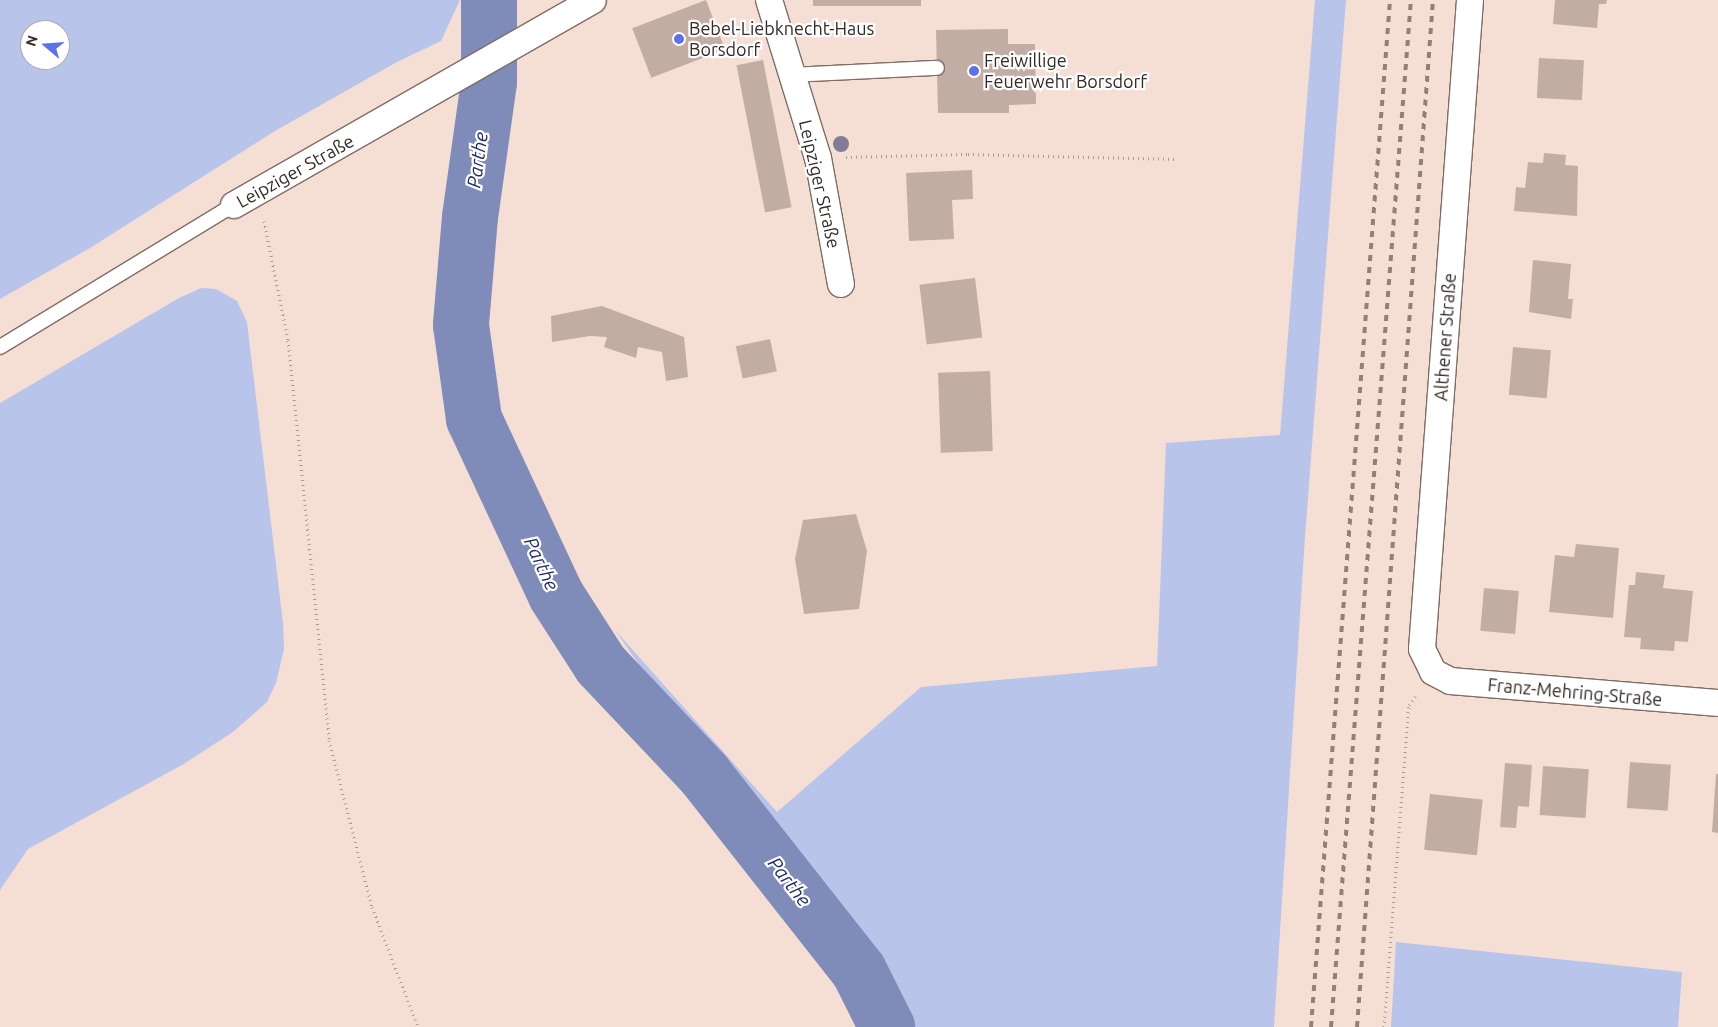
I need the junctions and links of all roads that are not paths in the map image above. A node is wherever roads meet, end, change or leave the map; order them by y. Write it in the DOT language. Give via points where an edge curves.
graph roads {
  1 [pos="593,0"];
  2 [pos="769,0"];
  3 [pos="1470,0"];
  4 [pos="937,68"];
  5 [pos="792,75"];
  6 [pos="243,200"];
  7 [pos="842,284"];
  8 [pos="0,348"];
  9 [pos="1433,672"];
  10 [pos="1718,704"];
  1 -- 6 [label="street, Leipziger Straße"];
  2 -- 5 [label="street, Leipziger Straße"];
  3 -- 9 [label="street, Althener Straße" via="1422,649"];
  4 -- 5 [label="lane"];
  5 -- 7 [label="street, Leipziger Straße" via="818,158"];
  6 -- 8 [label="lane, Leipziger Straße"];
  9 -- 10 [label="street, Franz-Mehring-Straße" via="1452,681"];
}
